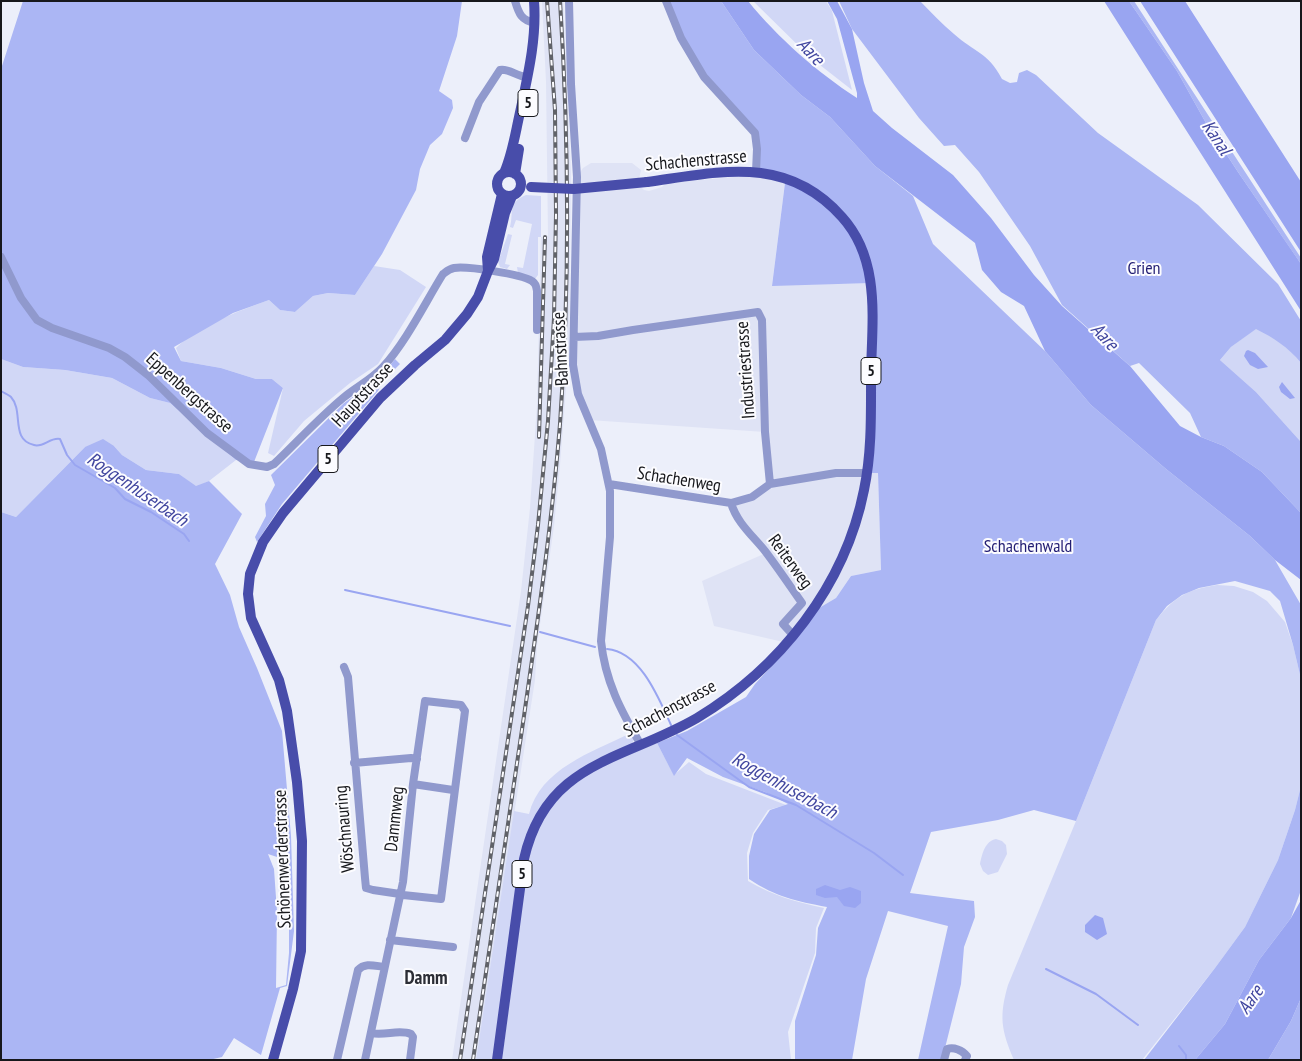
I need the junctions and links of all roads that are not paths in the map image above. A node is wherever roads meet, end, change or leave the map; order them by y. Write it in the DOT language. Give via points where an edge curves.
graph roads {
  1 [pos="515,1"];
  2 [pos="534,1"];
  3 [pos="569,1"];
  4 [pos="666,1"];
  5 [pos="535,28"];
  6 [pos="527,77"];
  7 [pos="465,138"];
  8 [pos="756,172"];
  9 [pos="510,173"];
  10 [pos="526,186"];
  11 [pos="507,195"];
  12 [pos="1,257"];
  13 [pos="488,271"];
  14 [pos="537,330"];
  15 [pos="574,337"];
  16 [pos="867,472"];
  17 [pos="609,484"];
  18 [pos="770,484"];
  19 [pos="731,503"];
  20 [pos="255,630"];
  21 [pos="793,635"];
  22 [pos="344,667"];
  23 [pos="425,701"];
  24 [pos="640,745"];
  25 [pos="417,759"];
  26 [pos="354,763"];
  27 [pos="413,784"];
  28 [pos="453,790"];
  29 [pos="400,894"];
  30 [pos="390,940"];
  31 [pos="453,947"];
  32 [pos="384,968"];
  33 [pos="371,1033"];
  34 [pos="273,1060"];
  35 [pos="337,1060"];
  36 [pos="365,1060"];
  37 [pos="410,1060"];
  38 [pos="497,1060"];
  39 [pos="944,1060"];
  40 [pos="965,1060"];
  1 -- 5 [label="street" via="519,15"];
  2 -- 5 [label="main road, 5"];
  3 -- 15 [label="street, Bahnstrasse" via="577,177"];
  4 -- 8 [label="street" via="681,38 704,77 755,133"];
  5 -- 6 [label="main road, 5"];
  5 -- 9 [label="main road, 5" via="535,60"];
  6 -- 7 [label="street" via="500,70 479,102"];
  6 -- 9 [label="main road, 5"];
  8 -- 10 [label="main road, Schachenstrasse / 5, bridge" via="574,189"];
  8 -- 16 [label="main road, Schachenstrasse / 5" via="778,176 814,192 844,219 864,253 870,278 872,312"];
  9 -- 10 [label="main road"];
  9 -- 11 [label="main road, Hauptstrasse" via="499,177 497,184"];
  10 -- 11 [label="main road"];
  11 -- 13 [label="main road, Hauptstrasse / 5" via="487,257"];
  12 -- 13 [label="street, Eppenbergstrasse" via="21,298 37,320 125,357 148,374 207,434 249,464 267,467 383,367 444,274 453,268"];
  13 -- 14 [label="street" via="525,277 534,283 538,291"];
  13 -- 20 [label="main road, Hauptstrasse / 5" via="478,297 461,322 380,398 269,532 248,583 248,606"];
  15 -- 17 [label="street, Bahnstrasse" via="573,365 578,394 601,449"];
  15 -- 18 [label="street, Industriestrasse" via="758,312 762,320"];
  16 -- 18 [label="street" via="836,473"];
  16 -- 21 [label="main road, Schachenstrasse / 5" via="860,508 845,552 821,598"];
  17 -- 19 [label="street, Schachenweg"];
  17 -- 24 [label="street, Bahnstrasse" via="610,536 601,641 612,689"];
  18 -- 19 [label="street, Schachenweg" via="752,498"];
  19 -- 21 [label="street, Reiterweg" via="735,516 802,603 783,624"];
  20 -- 34 [label="main road, Schönenwerderstrasse / 5" via="283,694 297,782 302,841 301,951"];
  21 -- 24 [label="main road, Schachenstrasse / 5" via="732,695 696,718"];
  22 -- 26 [label="street, Wöschnauring" via="348,677"];
  23 -- 25 [label="street, Dammweg"];
  23 -- 28 [label="street, Wöschnauring" via="461,705 465,711"];
  24 -- 38 [label="main road, Schachenstrasse / 5" via="597,764 570,781 550,800 536,822 524,859"];
  25 -- 26 [label="street, Wöschnauring"];
  25 -- 27 [label="street, Dammweg"];
  26 -- 29 [label="street, Wöschnauring" via="366,888"];
  27 -- 28 [label="street"];
  27 -- 29 [label="street, Dammweg"];
  28 -- 29 [label="street, Wöschnauring" via="441,899"];
  29 -- 30 [label="street, Dammweg"];
  30 -- 31 [label="street"];
  30 -- 32 [label="street, Dammweg"];
  32 -- 33 [label="street, Dammweg"];
  32 -- 35 [label="street" via="369,965 358,970"];
  33 -- 36 [label="street, Dammweg"];
  33 -- 37 [label="street" via="411,1034"];
  39 -- 40 [label="street" via="947,1049 953,1048 965,1053"];
}
